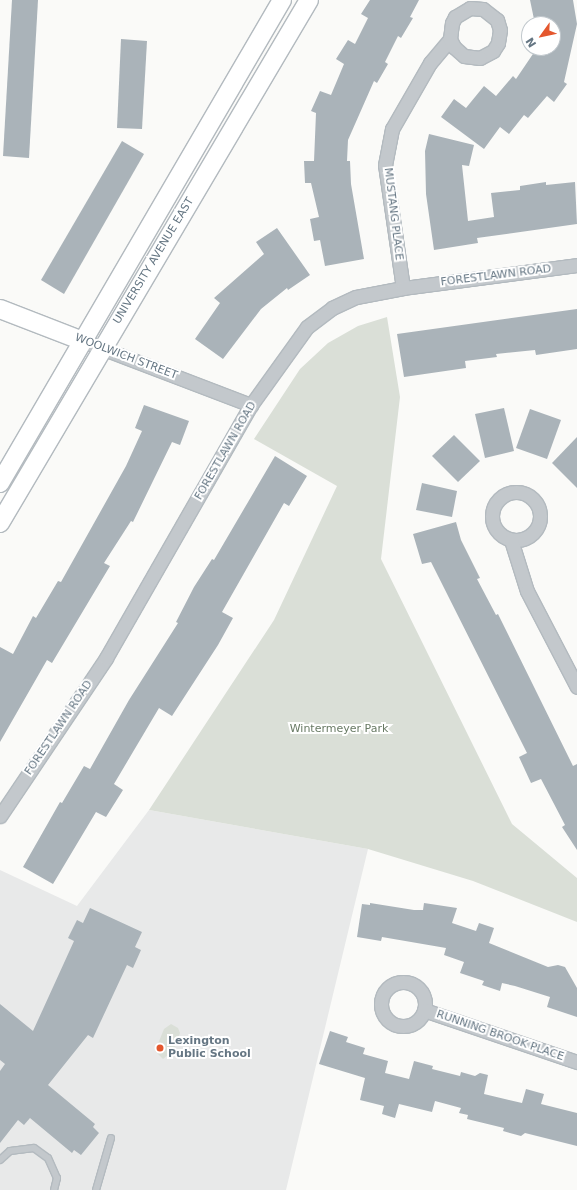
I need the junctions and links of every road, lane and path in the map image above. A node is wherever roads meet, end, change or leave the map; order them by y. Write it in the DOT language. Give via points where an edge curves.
graph roads {
  1 [pos="282,0"];
  2 [pos="309,0"];
  3 [pos="450,39"];
  4 [pos="577,265"];
  5 [pos="403,288"];
  6 [pos="0,309"];
  7 [pos="83,341"];
  8 [pos="102,348"];
  9 [pos="251,405"];
  10 [pos="0,483"];
  11 [pos="0,523"];
  12 [pos="511,540"];
  13 [pos="577,687"];
  14 [pos="0,816"];
  15 [pos="424,1010"];
  16 [pos="577,1062"];
  17 [pos="111,1138"];
  18 [pos="0,1160"];
  19 [pos="54,1190"];
  20 [pos="96,1190"];
  1 -- 7 [label="main road, UNIVERSITY AVENUE EAST"];
  2 -- 8 [label="main road, UNIVERSITY AVENUE EAST"];
  3 -- 5 [label="street, MUSTANG PLACE" via="430,62 392,129 385,165"];
  4 -- 5 [label="street, FORESTLAWN ROAD"];
  5 -- 9 [label="street, FORESTLAWN ROAD" via="356,297 332,308 307,327"];
  6 -- 7 [label="main road, WOOLWICH STREET"];
  7 -- 8 [label="street, WOOLWICH STREET"];
  7 -- 10 [label="main road, UNIVERSITY AVENUE EAST"];
  8 -- 9 [label="street, WOOLWICH STREET"];
  8 -- 11 [label="main road, UNIVERSITY AVENUE EAST"];
  9 -- 14 [label="street, FORESTLAWN ROAD" via="106,658"];
  12 -- 13 [label="street" via="527,591"];
  15 -- 16 [label="street, RUNNING BROOK PLACE"];
  17 -- 20 [label="lane"];
  18 -- 19 [label="lane" via="10,1151 34,1148 48,1158 57,1178"];
}
